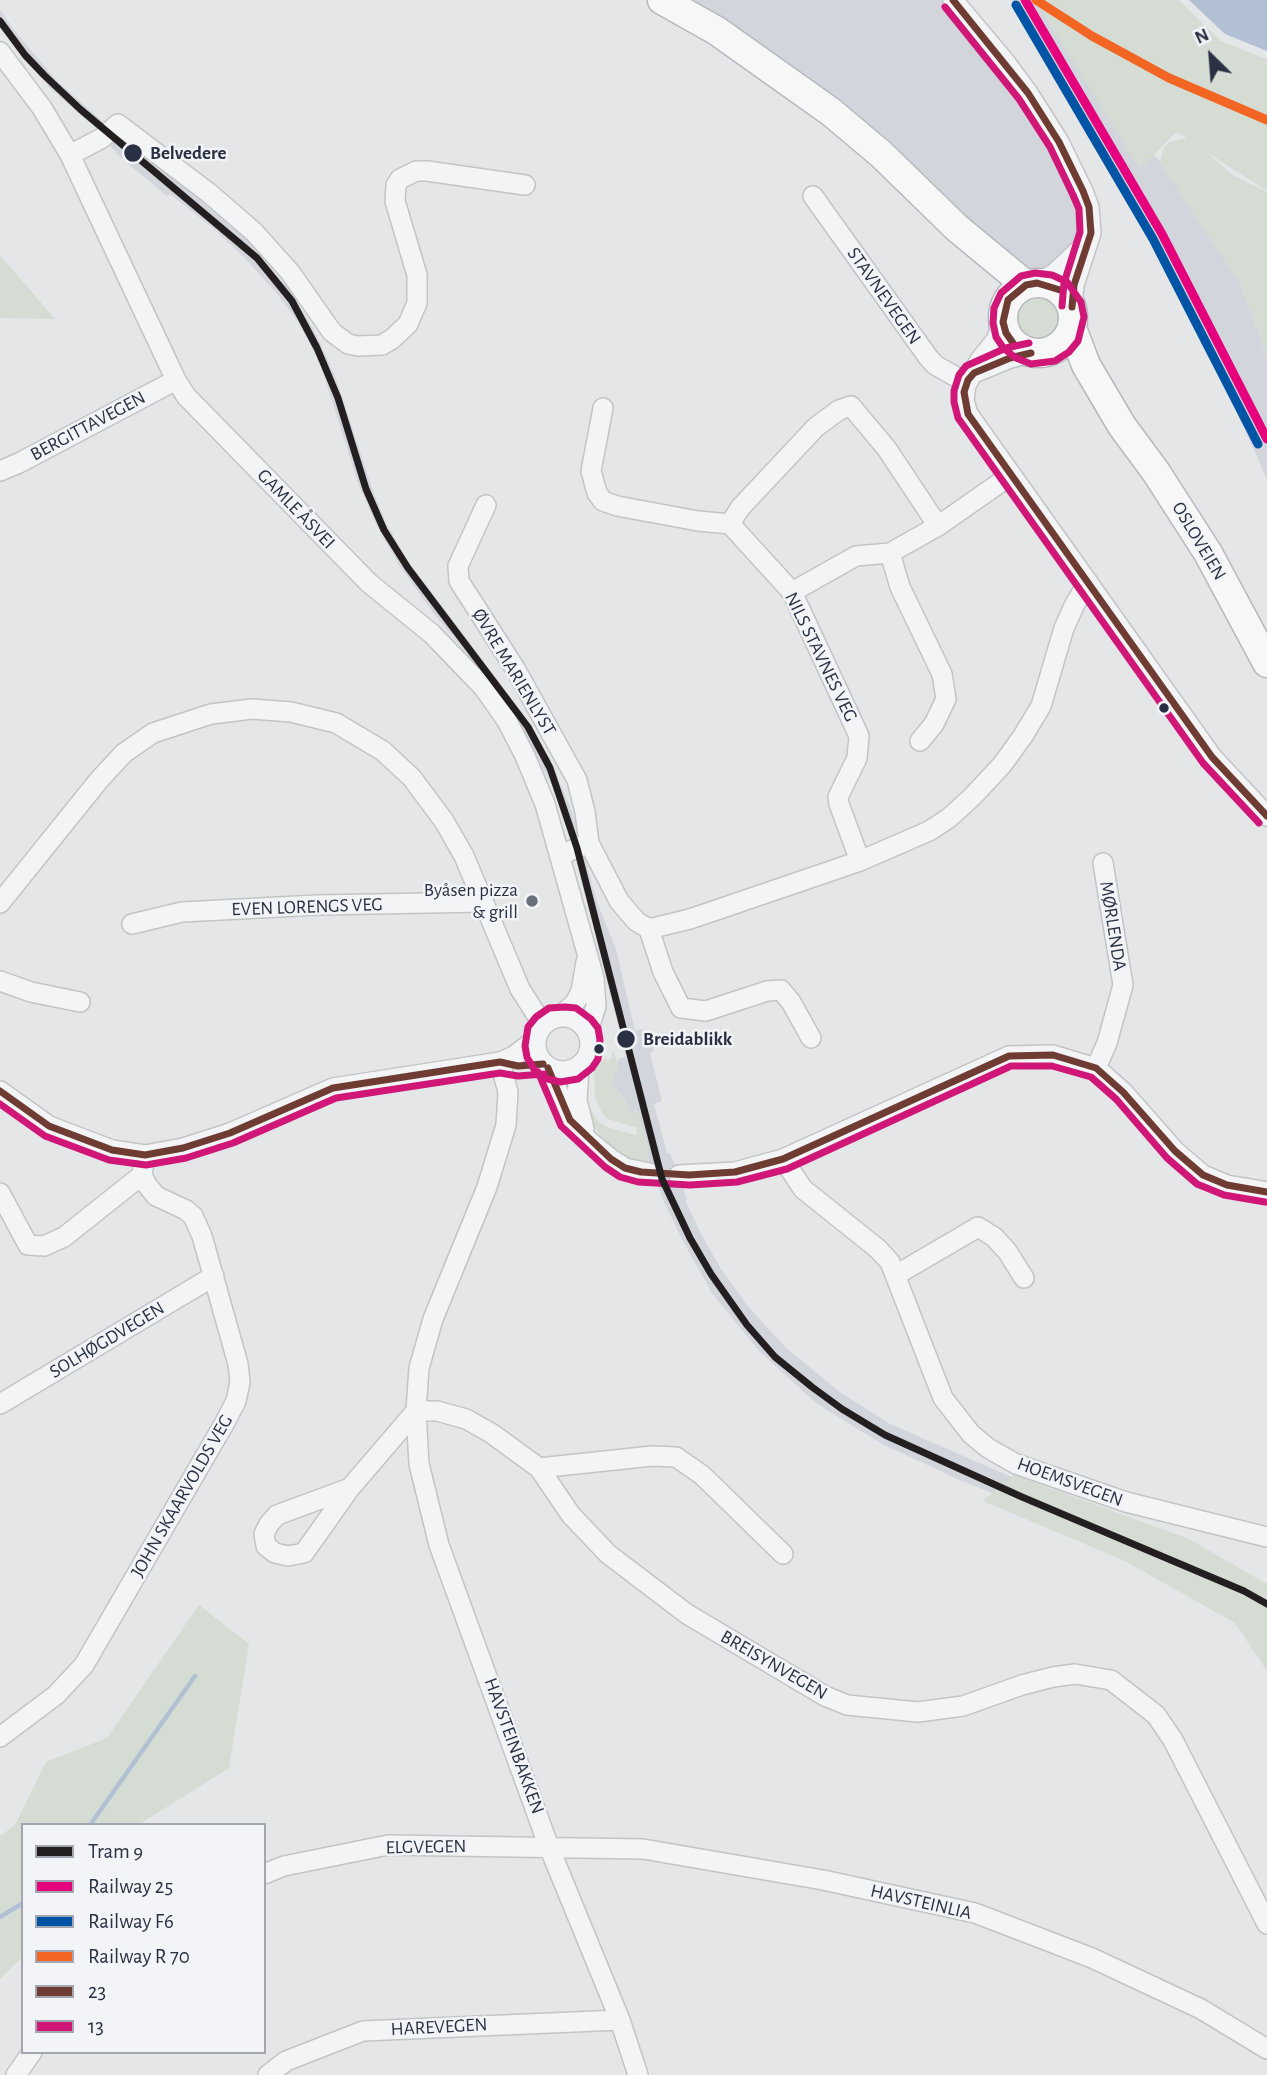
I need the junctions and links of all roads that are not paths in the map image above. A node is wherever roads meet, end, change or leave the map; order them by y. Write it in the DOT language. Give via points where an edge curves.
graph roads {
  1 [pos="662,0"];
  2 [pos="953,0"];
  3 [pos="0,52"];
  4 [pos="70,155"];
  5 [pos="525,185"];
  6 [pos="813,196"];
  7 [pos="957,228"];
  8 [pos="1088,243"];
  9 [pos="1032,284"];
  10 [pos="1004,317"];
  11 [pos="1072,317"];
  12 [pos="1037,353"];
  13 [pos="970,378"];
  14 [pos="176,380"];
  15 [pos="603,408"];
  16 [pos="1122,426"];
  17 [pos="0,471"];
  18 [pos="1011,475"];
  19 [pos="486,505"];
  20 [pos="730,524"];
  21 [pos="938,526"];
  22 [pos="890,553"];
  23 [pos="1088,582"];
  24 [pos="792,592"];
  25 [pos="1267,663"];
  26 [pos="920,741"];
  27 [pos="1267,816"];
  28 [pos="589,843"];
  29 [pos="560,855"];
  30 [pos="860,861"];
  31 [pos="1103,863"];
  32 [pos="484,902"];
  33 [pos="0,903"];
  34 [pos="132,923"];
  35 [pos="649,929"];
  36 [pos="586,957"];
  37 [pos="0,981"];
  38 [pos="80,1002"];
  39 [pos="546,1027"];
  40 [pos="588,1032"];
  41 [pos="811,1038"];
  42 [pos="500,1062"];
  43 [pos="546,1066"];
  44 [pos="579,1067"];
  45 [pos="1096,1068"];
  46 [pos="0,1091"];
  47 [pos="588,1140"];
  48 [pos="145,1155"];
  49 [pos="783,1159"];
  50 [pos="654,1174"];
  51 [pos="142,1175"];
  52 [pos="678,1175"];
  53 [pos="1267,1192"];
  54 [pos="0,1193"];
  55 [pos="896,1275"];
  56 [pos="214,1276"];
  57 [pos="1024,1278"];
  58 [pos="0,1404"];
  59 [pos="416,1411"];
  60 [pos="539,1468"];
  61 [pos="350,1488"];
  62 [pos="1267,1537"];
  63 [pos="783,1554"];
  64 [pos="0,1737"];
  65 [pos="549,1847"];
  66 [pos="266,1873"];
  67 [pos="1267,1924"];
  68 [pos="620,2020"];
  69 [pos="1267,2049"];
  70 [pos="31,2054"];
  71 [pos="16,2075"];
  72 [pos="268,2075"];
  73 [pos="638,2075"];
  1 -- 7 [label="highway" via="717,31 831,112"];
  2 -- 8 [label="street" via="1006,63 1059,142 1089,207"];
  3 -- 4 [label="street, GAMLE ÅSVEI"];
  4 -- 5 [label="street" via="118,124 254,232 290,272 332,332 358,346 382,345 401,332 417,303 417,275 395,201 400,179 427,171"];
  4 -- 14 [label="street, GAMLE ÅSVEI"];
  6 -- 13 [label="street, STAVNEVEGEN" via="928,357 935,365"];
  7 -- 9 [label="highway"];
  7 -- 10 [label="highway" via="999,288"];
  8 -- 9 [label="street" via="1054,274"];
  8 -- 11 [label="street" via="1074,285"];
  9 -- 10 [label="highway" via="1008,300"];
  9 -- 11 [label="highway" via="1060,290"];
  10 -- 12 [label="highway" via="1013,343"];
  10 -- 13 [label="street" via="996,340"];
  11 -- 12 [label="highway" via="1061,345"];
  11 -- 16 [label="highway, OSLOVEIEN" via="1086,365"];
  12 -- 13 [label="street" via="1010,358"];
  12 -- 16 [label="highway, OSLOVEIEN" via="1075,378"];
  13 -- 18 [label="street" via="964,400 968,414"];
  14 -- 17 [label="street, BERGITTAVEGEN"];
  14 -- 29 [label="street, GAMLE ÅSVEI" via="201,413 359,574 432,634 484,688 525,756"];
  15 -- 20 [label="street" via="591,471 603,501"];
  16 -- 25 [label="highway, OSLOVEIEN" via="1208,553"];
  18 -- 21 [label="street"];
  18 -- 23 [label="street"];
  19 -- 28 [label="street, ØVRE MARIENLYST" via="458,566 459,581 516,670 577,780"];
  20 -- 21 [label="street" via="816,427 851,406 887,449"];
  20 -- 24 [label="street, NILS STAVNES VEG"];
  21 -- 22 [label="street"];
  22 -- 24 [label="street" via="856,556"];
  22 -- 26 [label="street" via="900,587 942,674 946,699"];
  23 -- 27 [label="street" via="1212,757"];
  23 -- 30 [label="street" via="1064,628 1041,706 1002,765 949,818"];
  24 -- 30 [label="street, NILS STAVNES VEG" via="859,736 857,758 838,797"];
  28 -- 29 [label="street"];
  28 -- 35 [label="street, ØVRE MARIENLYST" via="619,901"];
  29 -- 36 [label="street, GAMLE ÅSVEI"];
  30 -- 35 [label="street"];
  31 -- 45 [label="street, MØRLENDA" via="1123,985"];
  32 -- 33 [label="street" via="444,821 412,778 383,751 336,723 252,709 180,723 153,733 124,753"];
  32 -- 34 [label="street, EVEN LORENGS VEG" via="182,912"];
  32 -- 39 [label="street" via="520,989"];
  35 -- 41 [label="street" via="681,1008 706,1011 781,990"];
  36 -- 39 [label="street, GAMLE ÅSVEI" via="575,1003"];
  36 -- 40 [label="street, GAMLE ÅSVEI" via="596,993"];
  37 -- 38 [label="street"];
  39 -- 40 [label="street" via="572,1018"];
  39 -- 42 [label="street, GAMLE ÅSVEI" via="514,1056"];
  39 -- 43 [label="street" via="537,1054"];
  40 -- 44 [label="street" via="590,1047"];
  42 -- 43 [label="street"];
  42 -- 48 [label="street" via="333,1088 230,1133"];
  42 -- 59 [label="street, HAVSTEINBAKKEN" via="508,1092 506,1125 487,1187 433,1319 419,1367"];
  43 -- 44 [label="street" via="560,1072"];
  43 -- 47 [label="street" via="570,1120"];
  44 -- 47 [label="street" via="577,1100"];
  45 -- 49 [label="street" via="1053,1055 1009,1056"];
  45 -- 53 [label="street" via="1203,1175 1227,1185"];
  46 -- 48 [label="street" via="49,1126 100,1146"];
  47 -- 50 [label="street" via="625,1168"];
  48 -- 51 [label="street"];
  49 -- 52 [label="street" via="735,1172"];
  49 -- 55 [label="street, HOEMSVEGEN" via="803,1189 878,1249"];
  51 -- 54 [label="street" via="64,1237 44,1246 28,1245"];
  51 -- 56 [label="street, JOHN SKAARVOLDS VEG" via="156,1196 194,1216"];
  55 -- 57 [label="street" via="978,1227 1007,1251"];
  55 -- 62 [label="street, HOEMSVEGEN" via="943,1398 988,1448 1016,1464 1126,1502"];
  56 -- 58 [label="street, SOLHØGDVEGEN"];
  56 -- 64 [label="street, JOHN SKAARVOLDS VEG" via="238,1364 236,1401 84,1665 55,1695"];
  59 -- 60 [label="street, BREISYNVEGEN" via="466,1419"];
  59 -- 61 [label="street"];
  59 -- 65 [label="street, HAVSTEINBAKKEN" via="419,1464 439,1545"];
  60 -- 63 [label="street" via="676,1457 702,1475"];
  60 -- 67 [label="street, BREISYNVEGEN" via="571,1515 608,1555 687,1614 847,1705 918,1712 963,1706 1053,1677 1075,1674 1111,1680 1156,1715 1174,1740"];
  65 -- 66 [label="street, ELGVEGEN" via="388,1845"];
  65 -- 68 [label="street, HAVSTEINBAKKEN"];
  65 -- 69 [label="street, HAVSTEINLIA" via="643,1849 823,1880 975,1913 1092,1958 1201,2009"];
  68 -- 72 [label="street, HAREVEGEN" via="363,2031 286,2060"];
  68 -- 73 [label="street, HAVSTEINBAKKEN"];
  70 -- 71 [label="street"];
}
